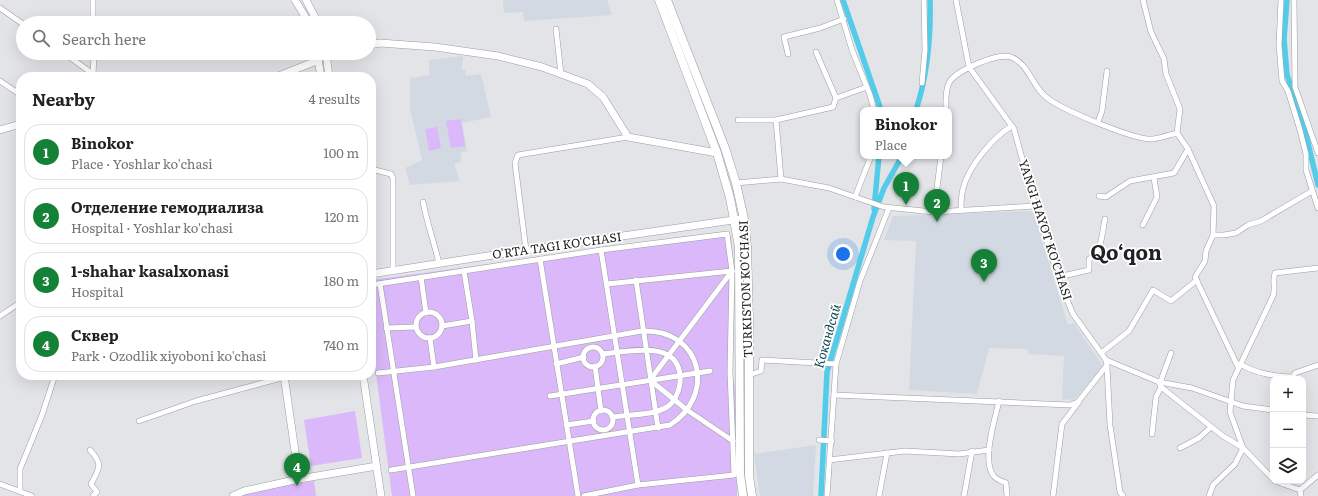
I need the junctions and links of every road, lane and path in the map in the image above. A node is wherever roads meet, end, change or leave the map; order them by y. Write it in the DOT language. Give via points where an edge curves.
graph roads {
  1 [pos="93,0"];
  2 [pos="295,0"];
  3 [pos="306,0"];
  4 [pos="659,0"];
  5 [pos="667,0"];
  6 [pos="836,0"];
  7 [pos="924,0"];
  8 [pos="956,0"];
  9 [pos="1143,0"];
  10 [pos="1281,0"];
  11 [pos="1294,0"];
  12 [pos="0,8"];
  13 [pos="93,16"];
  14 [pos="305,16"];
  15 [pos="315,16"];
  16 [pos="16,19"];
  17 [pos="844,19"];
  18 [pos="556,29"];
  19 [pos="376,44"];
  20 [pos="816,52"];
  21 [pos="788,54"];
  22 [pos="73,60"];
  23 [pos="94,60"];
  24 [pos="312,60"];
  25 [pos="318,60"];
  26 [pos="328,60"];
  27 [pos="969,67"];
  28 [pos="1107,71"];
  29 [pos="89,72"];
  30 [pos="93,72"];
  31 [pos="286,72"];
  32 [pos="320,72"];
  33 [pos="329,72"];
  34 [pos="561,74"];
  35 [pos="0,80"];
  36 [pos="922,83"];
  37 [pos="867,87"];
  38 [pos="16,91"];
  39 [pos="836,98"];
  40 [pos="873,107"];
  41 [pos="946,107"];
  42 [pos="738,120"];
  43 [pos="776,120"];
  44 [pos="1098,122"];
  45 [pos="16,125"];
  46 [pos="1012,126"];
  47 [pos="0,130"];
  48 [pos="1177,133"];
  49 [pos="628,137"];
  50 [pos="1315,137"];
  51 [pos="1188,149"];
  52 [pos="717,153"];
  53 [pos="1318,153"];
  54 [pos="870,159"];
  55 [pos="940,159"];
  56 [pos="376,170"];
  57 [pos="1154,178"];
  58 [pos="781,179"];
  59 [pos="736,183"];
  60 [pos="1312,190"];
  61 [pos="1099,196"];
  62 [pos="855,197"];
  63 [pos="423,202"];
  64 [pos="1035,206"];
  65 [pos="886,207"];
  66 [pos="1318,208"];
  67 [pos="961,210"];
  68 [pos="934,212"];
  69 [pos="744,219"];
  70 [pos="1105,219"];
  71 [pos="735,220"];
  72 [pos="1143,225"];
  73 [pos="1213,235"];
  74 [pos="526,250"];
  75 [pos="601,250"];
  76 [pos="540,259"];
  77 [pos="439,263"];
  78 [pos="1318,268"];
  79 [pos="393,271"];
  80 [pos="464,271"];
  81 [pos="732,271"];
  82 [pos="376,273"];
  83 [pos="421,277"];
  84 [pos="1058,277"];
  85 [pos="636,280"];
  86 [pos="1197,280"];
  87 [pos="376,284"];
  88 [pos="380,284"];
  89 [pos="607,284"];
  90 [pos="16,306"];
  91 [pos="426,313"];
  92 [pos="0,316"];
  93 [pos="472,321"];
  94 [pos="442,326"];
  95 [pos="416,327"];
  96 [pos="386,328"];
  97 [pos="642,331"];
  98 [pos="614,337"];
  99 [pos="430,338"];
  100 [pos="679,339"];
  101 [pos="553,346"];
  102 [pos="645,349"];
  103 [pos="617,353"];
  104 [pos="1101,353"];
  105 [pos="1171,353"];
  106 [pos="602,354"];
  107 [pos="667,356"];
  108 [pos="584,357"];
  109 [pos="476,360"];
  110 [pos="1106,363"];
  111 [pos="556,364"];
  112 [pos="836,364"];
  113 [pos="1318,365"];
  114 [pos="595,366"];
  115 [pos="1239,366"];
  116 [pos="434,367"];
  117 [pos="393,371"];
  118 [pos="710,371"];
  119 [pos="378,373"];
  120 [pos="697,373"];
  121 [pos="749,375"];
  122 [pos="680,376"];
  123 [pos="53,380"];
  124 [pos="270,380"];
  125 [pos="285,380"];
  126 [pos="364,380"];
  127 [pos="650,380"];
  128 [pos="623,384"];
  129 [pos="1160,384"];
  130 [pos="598,389"];
  131 [pos="561,394"];
  132 [pos="834,395"];
  133 [pos="550,396"];
  134 [pos="674,399"];
  135 [pos="999,401"];
  136 [pos="1230,401"];
  137 [pos="1078,402"];
  138 [pos="687,410"];
  139 [pos="1270,410"];
  140 [pos="601,411"];
  141 [pos="655,411"];
  142 [pos="627,415"];
  143 [pos="1306,415"];
  144 [pos="1318,416"];
  145 [pos="612,417"];
  146 [pos="139,421"];
  147 [pos="594,422"];
  148 [pos="566,425"];
  149 [pos="1211,427"];
  150 [pos="658,428"];
  151 [pos="630,432"];
  152 [pos="1152,434"];
  153 [pos="819,440"];
  154 [pos="733,441"];
  155 [pos="832,441"];
  156 [pos="570,443"];
  157 [pos="1180,448"];
  158 [pos="1243,448"];
  159 [pos="90,450"];
  160 [pos="989,450"];
  161 [pos="972,451"];
  162 [pos="887,453"];
  163 [pos="829,460"];
  164 [pos="377,466"];
  165 [pos="409,467"];
  166 [pos="391,470"];
  167 [pos="1318,475"];
  168 [pos="1270,476"];
  169 [pos="299,479"];
  170 [pos="0,484"];
  171 [pos="1284,484"];
  172 [pos="638,485"];
  173 [pos="1300,490"];
  174 [pos="20,491"];
  175 [pos="32,496"];
  176 [pos="93,496"];
  177 [pos="233,496"];
  178 [pos="381,496"];
  179 [pos="413,496"];
  180 [pos="578,496"];
  181 [pos="584,496"];
  182 [pos="743,496"];
  183 [pos="752,496"];
  184 [pos="827,496"];
  185 [pos="879,496"];
  186 [pos="964,496"];
  187 [pos="1007,496"];
  188 [pos="1053,496"];
  189 [pos="1123,496"];
  190 [pos="1209,496"];
  191 [pos="1301,496"];
  1 -- 13 [label="street"];
  2 -- 14 [label="main road"];
  3 -- 15 [label="main road"];
  4 -- 52 [label="main road, TURKISTON KO'CHASI"];
  5 -- 59 [label="main road, TURKISTON KO'CHASI" via="725,148"];
  6 -- 17 [label="street"];
  7 -- 36 [label="street" via="925,50"];
  8 -- 27 [label="street, YANGI HAYOT KO'CHASI"];
  9 -- 48 [label="street" via="1151,32 1164,59 1166,74 1180,109"];
  10 -- 60 [label="street" via="1279,45 1282,81 1288,91 1300,130"];
  11 -- 50 [label="street" via="1295,87"];
  12 -- 16 [label="street"];
  17 -- 21 [label="street" via="784,37"];
  17 -- 37 [label="street" via="852,50"];
  18 -- 34 [label="street"];
  19 -- 34 [label="main road" via="434,47 498,56"];
  20 -- 39 [label="street"];
  22 -- 29 [label="street"];
  23 -- 30 [label="street"];
  24 -- 31 [label="main road"];
  25 -- 32 [label="main road"];
  26 -- 33 [label="main road"];
  27 -- 41 [label="street" via="949,82"];
  27 -- 44 [label="street" via="1000,55 1008,56 1023,66 1046,97 1065,109"];
  27 -- 46 [label="street, YANGI HAYOT KO'CHASI"];
  28 -- 44 [label="street" via="1102,111"];
  34 -- 49 [label="main road" via="588,84 603,97"];
  35 -- 38 [label="street"];
  37 -- 39 [label="street"];
  37 -- 40 [label="street"];
  39 -- 43 [label="street" via="833,107"];
  42 -- 43 [label="street"];
  43 -- 58 [label="street"];
  44 -- 48 [label="street" via="1138,137 1153,139"];
  45 -- 47 [label="main road"];
  46 -- 64 [label="street, YANGI HAYOT KO'CHASI"];
  46 -- 67 [label="street" via="994,140 971,172 963,188"];
  48 -- 51 [label="street"];
  49 -- 52 [label="main road"];
  49 -- 74 [label="street" via="518,156 516,163"];
  50 -- 53 [label="street"];
  51 -- 57 [label="street" via="1174,173"];
  51 -- 73 [label="street" via="1214,206"];
  52 -- 71 [label="main road, TURKISTON KO'CHASI"];
  54 -- 62 [label="street"];
  55 -- 68 [label="street"];
  56 -- 79 [label="street" via="391,174 393,178"];
  57 -- 61 [label="street" via="1130,181 1106,197"];
  57 -- 72 [label="street" via="1157,197"];
  58 -- 59 [label="street"];
  58 -- 62 [label="street" via="829,188"];
  59 -- 69 [label="main road, TURKISTON KO'CHASI"];
  60 -- 66 [label="street"];
  60 -- 73 [label="street" via="1236,233"];
  62 -- 65 [label="street" via="867,203"];
  63 -- 77 [label="street"];
  64 -- 67 [label="street"];
  64 -- 84 [label="street, YANGI HAYOT KO'CHASI"];
  65 -- 68 [label="street"];
  65 -- 112 [label="street" via="860,281"];
  67 -- 68 [label="street"];
  69 -- 71 [label="main road, O'RTA TAGI KO'CHASI"];
  69 -- 121 [label="main road, TURKISTON KO'CHASI" via="748,267"];
  70 -- 84 [label="street" via="1099,249 1088,260 1089,270"];
  71 -- 74 [label="main road, O'RTA TAGI KO'CHASI"];
  71 -- 182 [label="main road, TURKISTON KO'CHASI" via="739,260 740,474"];
  73 -- 86 [label="street" via="1206,251 1206,261 1195,277"];
  74 -- 77 [label="main road, O'RTA TAGI KO'CHASI"];
  75 -- 76 [label="street"];
  75 -- 81 [label="street" via="727,234"];
  75 -- 89 [label="street"];
  76 -- 80 [label="street"];
  76 -- 101 [label="street"];
  77 -- 79 [label="main road, O'RTA TAGI KO'CHASI"];
  78 -- 115 [label="street" via="1275,273 1273,296"];
  79 -- 82 [label="main road, O'RTA TAGI KO'CHASI"];
  80 -- 83 [label="street"];
  80 -- 93 [label="street"];
  81 -- 85 [label="street"];
  81 -- 100 [label="street"];
  81 -- 154 [label="street" via="730,344"];
  83 -- 88 [label="street"];
  83 -- 91 [label="street"];
  84 -- 104 [label="street, YANGI HAYOT KO'CHASI" via="1073,314"];
  85 -- 89 [label="street"];
  85 -- 97 [label="street"];
  86 -- 104 [label="street" via="1171,301 1153,290 1129,331"];
  86 -- 115 [label="street"];
  87 -- 88 [label="street"];
  88 -- 96 [label="street"];
  89 -- 98 [label="street"];
  90 -- 92 [label="street"];
  91 -- 94 [label="street" via="436,314"];
  91 -- 95 [label="street" via="418,319"];
  93 -- 94 [label="street"];
  93 -- 109 [label="street"];
  94 -- 99 [label="street" via="439,334"];
  95 -- 96 [label="street"];
  95 -- 99 [label="street" via="420,335"];
  96 -- 117 [label="street"];
  97 -- 98 [label="street"];
  97 -- 100 [label="street" via="655,331"];
  97 -- 102 [label="street"];
  98 -- 101 [label="street"];
  98 -- 103 [label="street"];
  99 -- 116 [label="street"];
  100 -- 107 [label="street"];
  100 -- 120 [label="street" via="689,348"];
  101 -- 109 [label="street"];
  101 -- 111 [label="street"];
  102 -- 103 [label="street"];
  102 -- 107 [label="street" via="659,351"];
  102 -- 127 [label="street"];
  103 -- 106 [label="street"];
  103 -- 128 [label="street"];
  104 -- 110 [label="street, YANGI HAYOT KO'CHASI"];
  105 -- 129 [label="street"];
  106 -- 108 [label="street" via="600,350 592,347 586,351"];
  106 -- 114 [label="street" via="602,361"];
  107 -- 122 [label="street" via="675,363"];
  107 -- 127 [label="street"];
  108 -- 111 [label="street"];
  108 -- 114 [label="street" via="588,365"];
  109 -- 116 [label="street"];
  110 -- 129 [label="street"];
  110 -- 137 [label="street"];
  110 -- 189 [label="street" via="1110,425 1120,492"];
  111 -- 131 [label="street"];
  112 -- 121 [label="street" via="762,360 761,371"];
  112 -- 132 [label="street"];
  113 -- 115 [label="street" via="1294,373 1293,376 1273,375"];
  114 -- 130 [label="street"];
  115 -- 136 [label="street" via="1233,380"];
  116 -- 117 [label="street"];
  117 -- 119 [label="street"];
  117 -- 165 [label="street"];
  118 -- 120 [label="street"];
  120 -- 122 [label="street"];
  120 -- 138 [label="street" via="696,394"];
  121 -- 183 [label="main road, TURKISTON KO'CHASI" via="749,476"];
  122 -- 127 [label="street"];
  122 -- 134 [label="street" via="680,384"];
  123 -- 174 [label="street" via="20,469"];
  124 -- 146 [label="street" via="196,401"];
  125 -- 169 [label="main road"];
  126 -- 164 [label="main road"];
  127 -- 128 [label="street"];
  127 -- 134 [label="street"];
  127 -- 141 [label="street"];
  128 -- 130 [label="street"];
  128 -- 142 [label="street"];
  129 -- 136 [label="street" via="1192,388"];
  129 -- 149 [label="street"];
  129 -- 152 [label="street"];
  130 -- 131 [label="street"];
  130 -- 140 [label="street"];
  131 -- 133 [label="street"];
  131 -- 148 [label="street"];
  132 -- 135 [label="street"];
  132 -- 155 [label="street"];
  134 -- 138 [label="street"];
  134 -- 141 [label="street" via="669,406"];
  135 -- 137 [label="street" via="1070,405"];
  135 -- 160 [label="street"];
  136 -- 139 [label="street" via="1243,406"];
  136 -- 158 [label="street" via="1230,412"];
  137 -- 188 [label="street" via="1062,424"];
  138 -- 150 [label="street" via="682,418"];
  138 -- 154 [label="street"];
  140 -- 145 [label="street" via="607,411"];
  140 -- 147 [label="street" via="596,414"];
  141 -- 142 [label="street"];
  141 -- 150 [label="street"];
  142 -- 145 [label="street"];
  142 -- 151 [label="street"];
  143 -- 144 [label="street"];
  145 -- 147 [label="street" via="612,424 605,430 598,428"];
  147 -- 148 [label="street"];
  148 -- 156 [label="street"];
  149 -- 157 [label="street" via="1199,438"];
  149 -- 158 [label="street"];
  150 -- 151 [label="street"];
  151 -- 156 [label="street"];
  151 -- 172 [label="street"];
  153 -- 155 [label="street"];
  154 -- 172 [label="street" via="734,475"];
  155 -- 163 [label="street"];
  156 -- 165 [label="street"];
  156 -- 180 [label="street"];
  158 -- 168 [label="street"];
  158 -- 190 [label="street" via="1235,464 1213,485"];
  159 -- 176 [label="street" via="98,459 100,469 91,484 97,492"];
  160 -- 161 [label="street"];
  160 -- 187 [label="street" via="991,471 994,476 1006,483"];
  161 -- 162 [label="street" via="959,454 929,451"];
  161 -- 186 [label="street"];
  162 -- 163 [label="street"];
  162 -- 185 [label="street"];
  163 -- 184 [label="street"];
  164 -- 169 [label="main road"];
  164 -- 178 [label="main road"];
  165 -- 166 [label="street"];
  165 -- 179 [label="street"];
  167 -- 173 [label="street"];
  169 -- 177 [label="main road" via="244,491"];
  170 -- 174 [label="street"];
  171 -- 173 [label="street"];
  172 -- 181 [label="street"];
  173 -- 191 [label="street"];
  174 -- 175 [label="street"];
}
